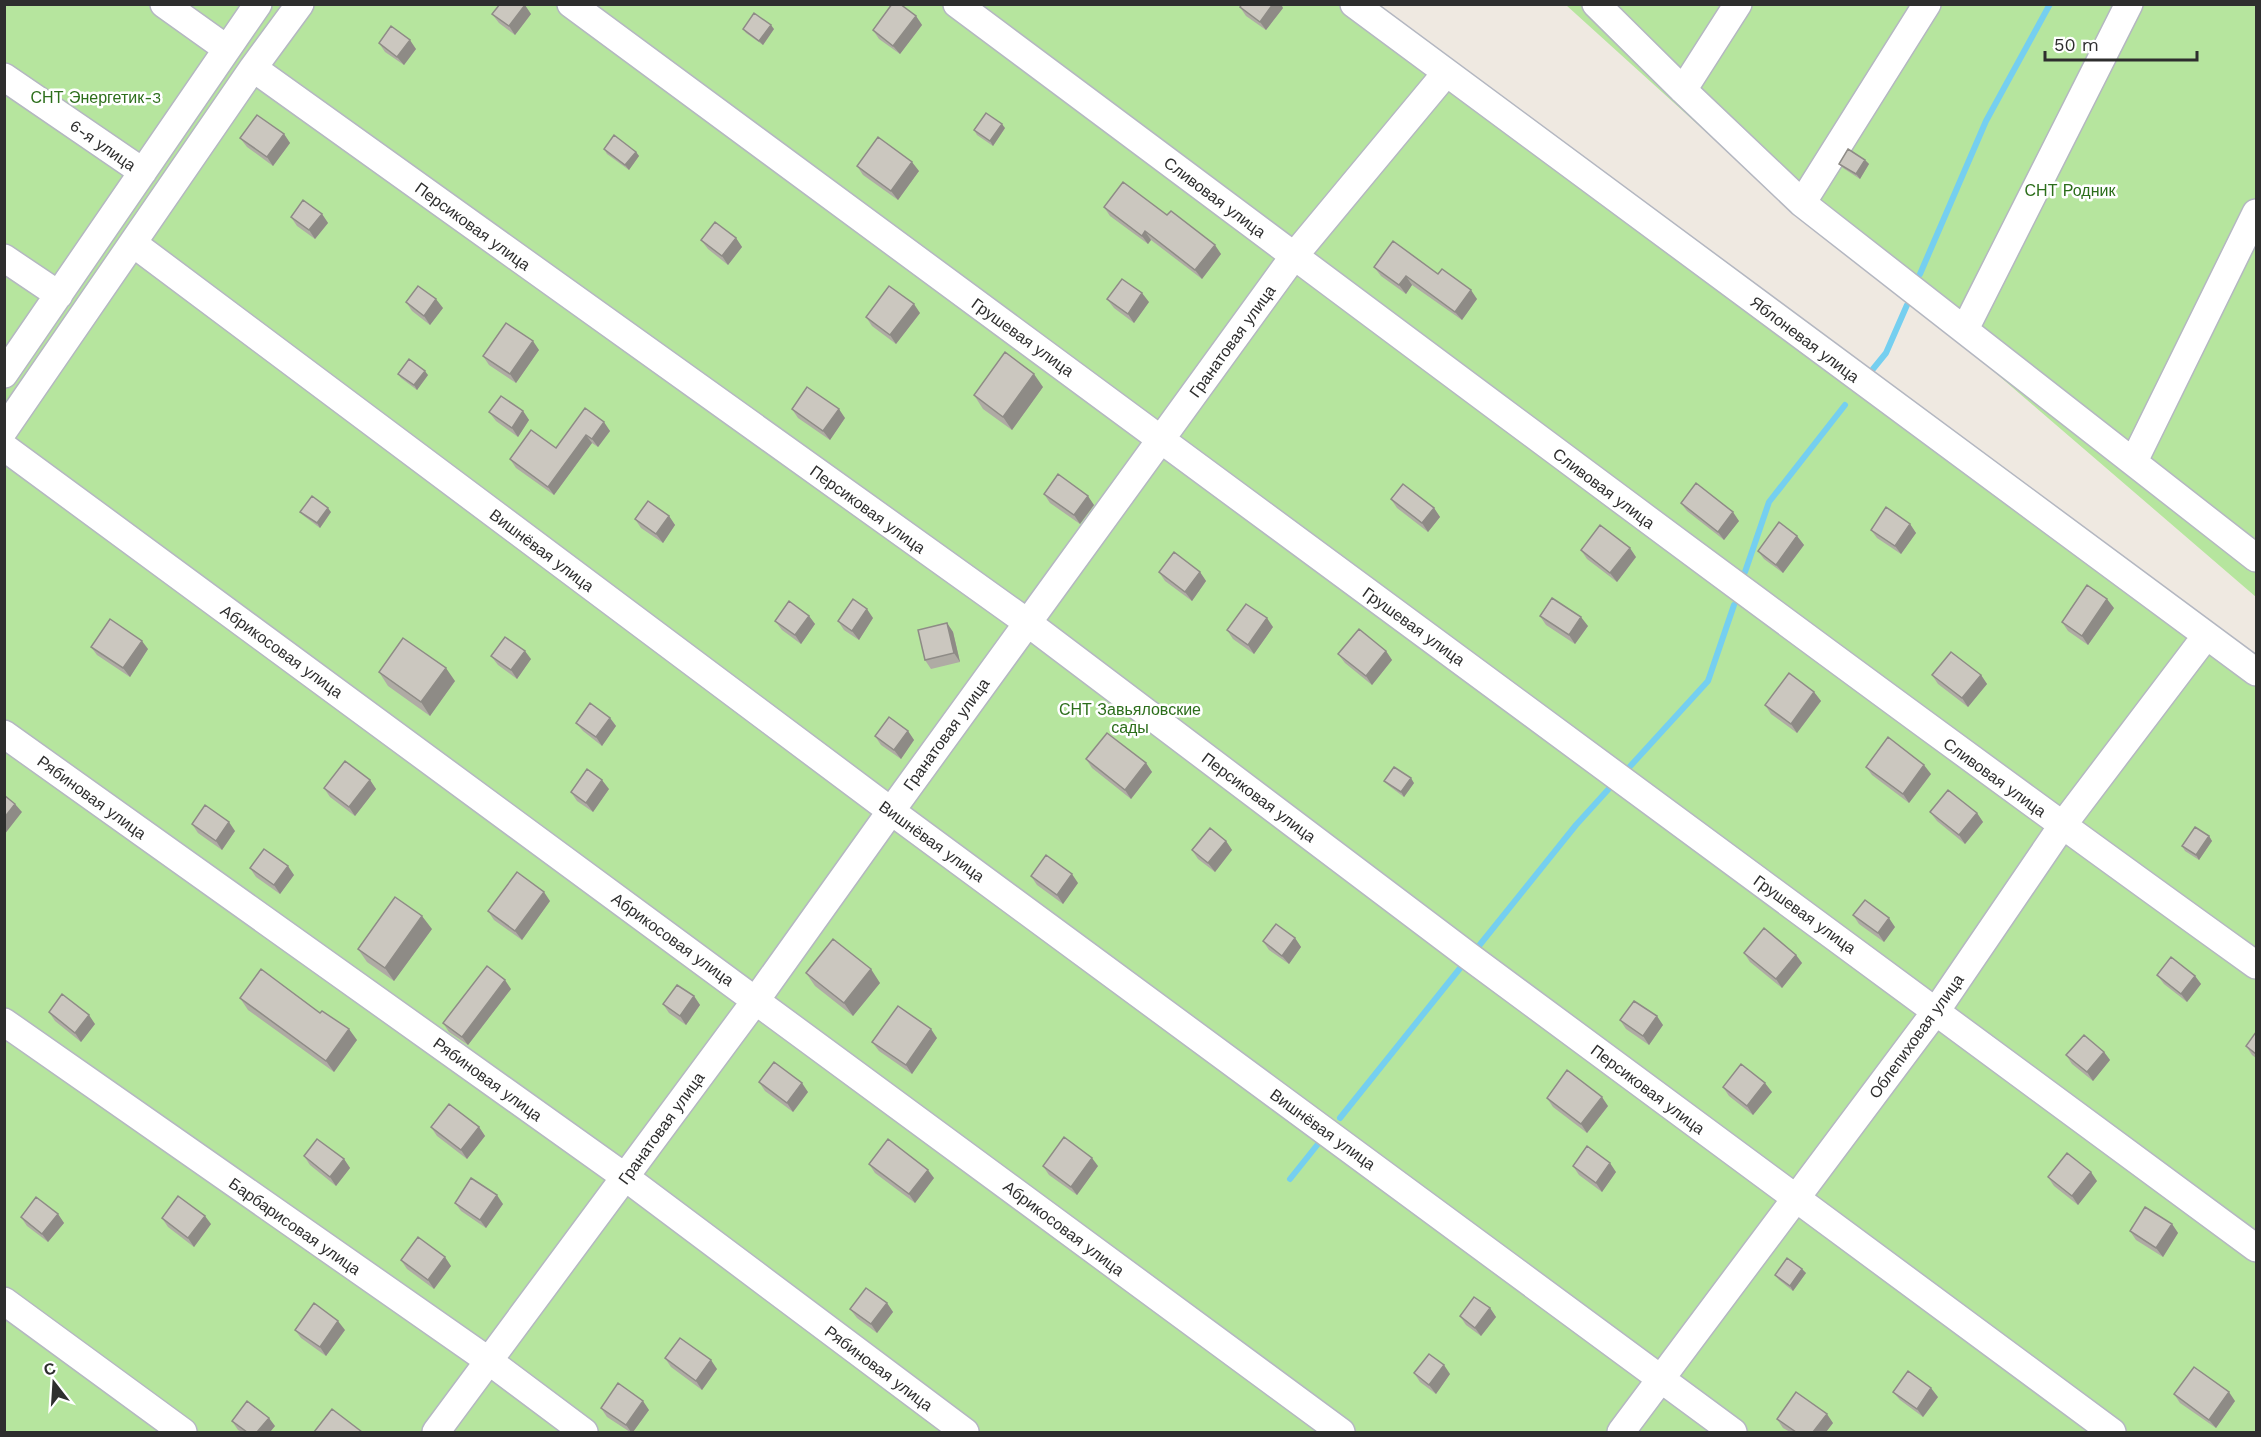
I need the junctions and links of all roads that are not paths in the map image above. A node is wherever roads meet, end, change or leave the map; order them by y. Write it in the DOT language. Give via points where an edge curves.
graph roads {
  1 [pos="164,4"];
  2 [pos="258,4"];
  3 [pos="300,4"];
  4 [pos="571,4"];
  5 [pos="957,4"];
  6 [pos="1353,4"];
  7 [pos="1596,4"];
  8 [pos="1738,4"];
  9 [pos="1927,4"];
  10 [pos="2129,4"];
  11 [pos="227,50"];
  12 [pos="253,68"];
  13 [pos="1446,73"];
  14 [pos="4,77"];
  15 [pos="1683,90"];
  16 [pos="143,172"];
  17 [pos="1802,203"];
  18 [pos="2256,213"];
  19 [pos="134,244"];
  20 [pos="1294,256"];
  21 [pos="4,258"];
  22 [pos="59,295"];
  23 [pos="1965,329"];
  24 [pos="4,374"];
  25 [pos="4,430"];
  26 [pos="1161,439"];
  27 [pos="4,447"];
  28 [pos="2134,462"];
  29 [pos="2256,558"];
  30 [pos="1028,623"];
  31 [pos="2206,636"];
  32 [pos="2256,672"];
  33 [pos="4,734"];
  34 [pos="891,811"];
  35 [pos="2062,825"];
  36 [pos="2256,965"];
  37 [pos="756,1000"];
  38 [pos="1936,1011"];
  39 [pos="4,1022"];
  40 [pos="625,1177"];
  41 [pos="1796,1198"];
  42 [pos="2256,1248"];
  43 [pos="4,1301"];
  44 [pos="489,1361"];
  45 [pos="1661,1379"];
  46 [pos="183,1432"];
  47 [pos="435,1432"];
  48 [pos="584,1432"];
  49 [pos="965,1432"];
  50 [pos="1341,1432"];
  51 [pos="1621,1432"];
  52 [pos="1733,1432"];
  53 [pos="2112,1432"];
  1 -- 11 [label="street"];
  2 -- 11 [label="street"];
  3 -- 12 [label="street"];
  4 -- 26 [label="street, Грушевая улица"];
  5 -- 20 [label="street, Сливовая улица"];
  6 -- 13 [label="street, Яблоневая улица"];
  7 -- 15 [label="street"];
  8 -- 15 [label="street"];
  9 -- 17 [label="street"];
  10 -- 23 [label="street"];
  11 -- 16 [label="street"];
  12 -- 19 [label="street"];
  12 -- 30 [label="street, Персиковая улица"];
  13 -- 20 [label="street, Гранатовая улица"];
  13 -- 31 [label="street, Яблоневая улица"];
  14 -- 16 [label="street, 6-я улица"];
  15 -- 17 [label="street"];
  16 -- 22 [label="street"];
  17 -- 23 [label="street"];
  18 -- 28 [label="street"];
  19 -- 25 [label="street"];
  19 -- 34 [label="street, Вишнёвая улица"];
  20 -- 26 [label="street, Гранатовая улица"];
  20 -- 35 [label="street, Сливовая улица"];
  21 -- 22 [label="street"];
  22 -- 24 [label="street"];
  23 -- 28 [label="street"];
  26 -- 30 [label="street, Гранатовая улица"];
  26 -- 38 [label="street, Грушевая улица"];
  27 -- 37 [label="street, Абрикосовая улица"];
  28 -- 29 [label="street"];
  30 -- 34 [label="street, Гранатовая улица"];
  30 -- 41 [label="street, Персиковая улица"];
  31 -- 32 [label="street, Яблоневая улица"];
  31 -- 35 [label="street, Облепиховая улица"];
  33 -- 40 [label="street, Рябиновая улица"];
  34 -- 37 [label="street, Гранатовая улица"];
  34 -- 45 [label="street, Вишнёвая улица"];
  35 -- 36 [label="street, Сливовая улица"];
  35 -- 38 [label="street, Облепиховая улица"];
  37 -- 40 [label="street, Гранатовая улица"];
  37 -- 50 [label="street, Абрикосовая улица"];
  38 -- 41 [label="street, Облепиховая улица"];
  38 -- 42 [label="street, Грушевая улица"];
  39 -- 44 [label="street, Барбарисовая улица"];
  40 -- 44 [label="street, Гранатовая улица"];
  40 -- 49 [label="street, Рябиновая улица"];
  41 -- 45 [label="street, Облепиховая улица"];
  41 -- 53 [label="street, Персиковая улица"];
  43 -- 46 [label="street"];
  44 -- 47 [label="street, Гранатовая улица"];
  44 -- 48 [label="street, Барбарисовая улица"];
  45 -- 51 [label="street, Облепиховая улица"];
  45 -- 52 [label="street, Вишнёвая улица"];
}
